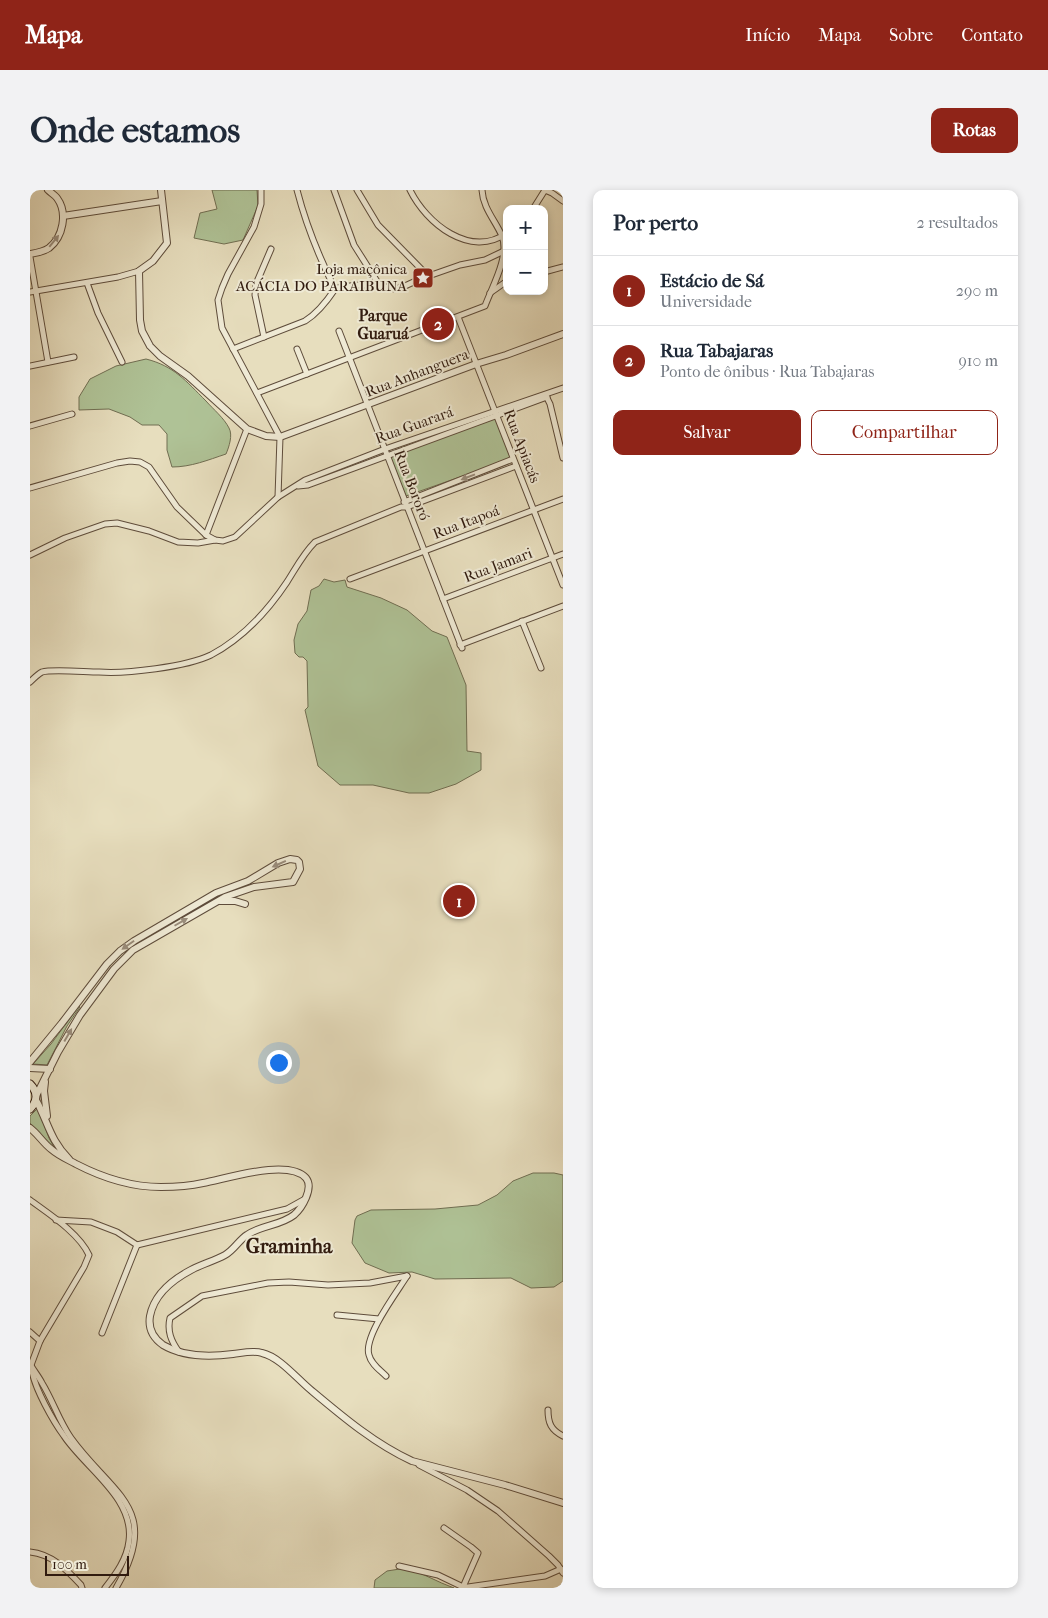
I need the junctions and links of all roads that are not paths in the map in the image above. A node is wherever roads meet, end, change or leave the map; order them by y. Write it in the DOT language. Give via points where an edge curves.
graph roads {
  1 [pos="48,190"];
  2 [pos="161,190"];
  3 [pos="262,190"];
  4 [pos="297,190"];
  5 [pos="334,190"];
  6 [pos="357,190"];
  7 [pos="417,190"];
  8 [pos="482,190"];
  9 [pos="545,190"];
  10 [pos="410,192"];
  11 [pos="162,201"];
  12 [pos="563,201"];
  13 [pos="536,205"];
  14 [pos="63,216"];
  15 [pos="503,233"];
  16 [pos="503,234"];
  17 [pos="271,248"];
  18 [pos="503,252"];
  19 [pos="503,254"];
  20 [pos="30,256"];
  21 [pos="563,268"];
  22 [pos="139,271"];
  23 [pos="548,271"];
  24 [pos="428,276"];
  25 [pos="87,283"];
  26 [pos="503,284"];
  27 [pos="380,286"];
  28 [pos="335,289"];
  29 [pos="33,292"];
  30 [pos="490,293"];
  31 [pos="458,317"];
  32 [pos="339,331"];
  33 [pos="563,334"];
  34 [pos="264,336"];
  35 [pos="233,349"];
  36 [pos="297,349"];
  37 [pos="74,357"];
  38 [pos="350,358"];
  39 [pos="48,362"];
  40 [pos="122,362"];
  41 [pos="476,364"];
  42 [pos="30,366"];
  43 [pos="307,374"];
  44 [pos="563,388"];
  45 [pos="256,393"];
  46 [pos="547,394"];
  47 [pos="368,406"];
  48 [pos="495,413"];
  49 [pos="72,414"];
  50 [pos="461,425"];
  51 [pos="30,426"];
  52 [pos="247,429"];
  53 [pos="280,437"];
  54 [pos="385,449"];
  55 [pos="387,455"];
  56 [pos="563,458"];
  57 [pos="514,459"];
  58 [pos="516,466"];
  59 [pos="329,473"];
  60 [pos="30,488"];
  61 [pos="278,497"];
  62 [pos="563,499"];
  63 [pos="405,505"];
  64 [pos="534,510"];
  65 [pos="206,535"];
  66 [pos="215,540"];
  67 [pos="424,552"];
  68 [pos="563,554"];
  69 [pos="30,556"];
  70 [pos="552,558"];
  71 [pos="350,579"];
  72 [pos="563,585"];
  73 [pos="443,599"];
  74 [pos="563,606"];
  75 [pos="522,621"];
  76 [pos="541,668"];
  77 [pos="30,682"];
  78 [pos="248,881"];
  79 [pos="247,889"];
  80 [pos="212,904"];
  81 [pos="245,904"];
  82 [pos="30,1062"];
  83 [pos="30,1068"];
  84 [pos="50,1069"];
  85 [pos="46,1078"];
  86 [pos="30,1084"];
  87 [pos="36,1098"];
  88 [pos="30,1109"];
  89 [pos="30,1128"];
  90 [pos="48,1128"];
  91 [pos="74,1163"];
  92 [pos="305,1198"];
  93 [pos="30,1200"];
  94 [pos="56,1220"];
  95 [pos="137,1244"];
  96 [pos="337,1315"];
  97 [pos="379,1319"];
  98 [pos="30,1332"];
  99 [pos="102,1333"];
  100 [pos="40,1341"];
  101 [pos="179,1352"];
  102 [pos="31,1366"];
  103 [pos="386,1376"];
  104 [pos="548,1410"];
  105 [pos="563,1436"];
  106 [pos="412,1461"];
  107 [pos="563,1503"];
  108 [pos="444,1528"];
  109 [pos="30,1552"];
  110 [pos="398,1566"];
  111 [pos="562,1571"];
  112 [pos="463,1587"];
  113 [pos="82,1588"];
  114 [pos="105,1588"];
  115 [pos="116,1588"];
  1 -- 14 [label="street" via="57,198"];
  2 -- 11 [label="street"];
  3 -- 35 [label="street" via="254,227 228,274 218,300 222,328"];
  4 -- 28 [label="street" via="309,233"];
  5 -- 27 [label="street" via="354,245"];
  6 -- 24 [label="street" via="378,225"];
  7 -- 10 [label="street"];
  8 -- 15 [label="street" via="484,203"];
  9 -- 12 [label="street"];
  9 -- 13 [label="street"];
  10 -- 16 [label="street" via="420,209 456,237 488,242"];
  11 -- 14 [label="street"];
  11 -- 22 [label="street" via="167,243 153,261"];
  20 -- 14 [label="street, one-way" via="46,250 55,242"];
  17 -- 34 [label="street" via="256,284 255,295"];
  18 -- 24 [label="street" via="486,260"];
  19 -- 30 [label="street"];
  20 -- 29 [label="street"];
  21 -- 23 [label="street"];
  22 -- 25 [label="street"];
  22 -- 52 [label="street" via="140,320 150,346"];
  24 -- 27 [label="street" via="395,289"];
  25 -- 29 [label="street"];
  25 -- 40 [label="street"];
  26 -- 30 [label="street"];
  27 -- 28 [label="street"];
  28 -- 34 [label="street" via="312,317"];
  29 -- 39 [label="street"];
  30 -- 31 [label="street" via="484,306"];
  31 -- 38 [label="street"];
  31 -- 41 [label="street, Rua Apiacás"];
  32 -- 38 [label="street, Rua Bororó"];
  33 -- 41 [label="street, Rua Anhanguera"];
  34 -- 35 [label="street"];
  35 -- 45 [label="street"];
  36 -- 43 [label="street"];
  37 -- 39 [label="street"];
  38 -- 43 [label="street"];
  38 -- 47 [label="street, Rua Bororó"];
  39 -- 42 [label="street"];
  41 -- 47 [label="street, Rua Anhanguera"];
  41 -- 48 [label="street, Rua Apiacás"];
  43 -- 45 [label="street"];
  44 -- 46 [label="street, Rua Guarará"];
  45 -- 53 [label="street"];
  46 -- 48 [label="street, Rua Guarará"];
  46 -- 56 [label="street"];
  47 -- 53 [label="street, Rua Anhanguera"];
  47 -- 54 [label="street, Rua Bororó"];
  48 -- 50 [label="street, Rua Guarará"];
  48 -- 57 [label="street, Rua Apiacás"];
  49 -- 51 [label="street"];
  50 -- 54 [label="street, Rua Guarará"];
  50 -- 55 [label="street, Rua Guarará"];
  52 -- 53 [label="street"];
  52 -- 65 [label="street"];
  53 -- 61 [label="street"];
  54 -- 55 [label="street, Rua Bororó"];
  54 -- 59 [label="street, Rua Guarará"];
  55 -- 59 [label="street, Rua Guarará"];
  55 -- 63 [label="street, Rua Bororó"];
  57 -- 58 [label="street, Rua Apiacás"];
  57 -- 63 [label="street, one-way"];
  58 -- 63 [label="street"];
  58 -- 64 [label="street, Rua Apiacás"];
  59 -- 61 [label="street, Rua Guarará"];
  60 -- 65 [label="street" via="117,463 140,462 149,467 177,507"];
  61 -- 66 [label="street, Rua Guarará" via="235,537"];
  62 -- 64 [label="street, Rua Itapoá"];
  63 -- 67 [label="street, Rua Bororó"];
  63 -- 77 [label="street" via="315,542 275,598 244,633 209,656 141,671 41,672"];
  64 -- 67 [label="street, Rua Itapoá"];
  64 -- 70 [label="street, Rua Apiacás"];
  65 -- 66 [label="street"];
  66 -- 69 [label="street, Rua Guarará" via="178,542 117,523 105,524 65,538"];
  67 -- 71 [label="street, Rua Itapoá"];
  67 -- 73 [label="street, Rua Bororó"];
  68 -- 70 [label="street, Rua Jamari"];
  70 -- 72 [label="street, Rua Apiacás"];
  70 -- 73 [label="street, Rua Jamari"];
  73 -- 75 [label="street, Rua Bororó" via="461,647"];
  74 -- 75 [label="street"];
  75 -- 76 [label="street"];
  78 -- 79 [label="street"];
  79 -- 78 [label="street, one-way" via="292,882 300,866 296,860 287,860"];
  78 -- 82 [label="street, one-way" via="216,893 120,951"];
  79 -- 80 [label="street"];
  80 -- 81 [label="street" via="226,900"];
  84 -- 80 [label="street, one-way" via="80,1015 120,963 133,950"];
  83 -- 84 [label="street"];
  84 -- 85 [label="street"];
  85 -- 87 [label="street"];
  85 -- 90 [label="street" via="44,1091"];
  86 -- 87 [label="main road"];
  87 -- 88 [label="main road"];
  87 -- 90 [label="street"];
  89 -- 91 [label="street" via="49,1148"];
  90 -- 91 [label="street" via="61,1151"];
  91 -- 92 [label="street" via="113,1180 160,1187 202,1184 270,1169 291,1171 307,1180 309,1190"];
  92 -- 95 [label="street" via="287,1209"];
  92 -- 101 [label="street" via="295,1214 247,1235 228,1254 190,1270 167,1287 155,1301 150,1317 151,1332 160,1343"];
  93 -- 94 [label="street"];
  94 -- 95 [label="street" via="91,1222"];
  94 -- 100 [label="street" via="84,1245 88,1255"];
  95 -- 99 [label="street"];
  96 -- 97 [label="street"];
  97 -- 101 [label="street" via="407,1276 370,1283 268,1283 202,1296 177,1312 170,1318 168,1327"];
  97 -- 103 [label="street" via="368,1354"];
  98 -- 100 [label="street"];
  100 -- 102 [label="street"];
  101 -- 106 [label="street" via="217,1356 265,1353 379,1444"];
  102 -- 114 [label="street" via="36,1386 64,1437 119,1500 128,1520 127,1551"];
  102 -- 115 [label="street" via="70,1437 121,1494 130,1510 134,1545"];
  104 -- 105 [label="street" via="552,1428"];
  106 -- 107 [label="street"];
  106 -- 111 [label="street" via="468,1490 498,1511"];
  108 -- 112 [label="street" via="478,1553"];
  109 -- 113 [label="street" via="63,1566"];
  110 -- 112 [label="street" via="438,1575"];
  111 -- 112 [label="street"];
}
